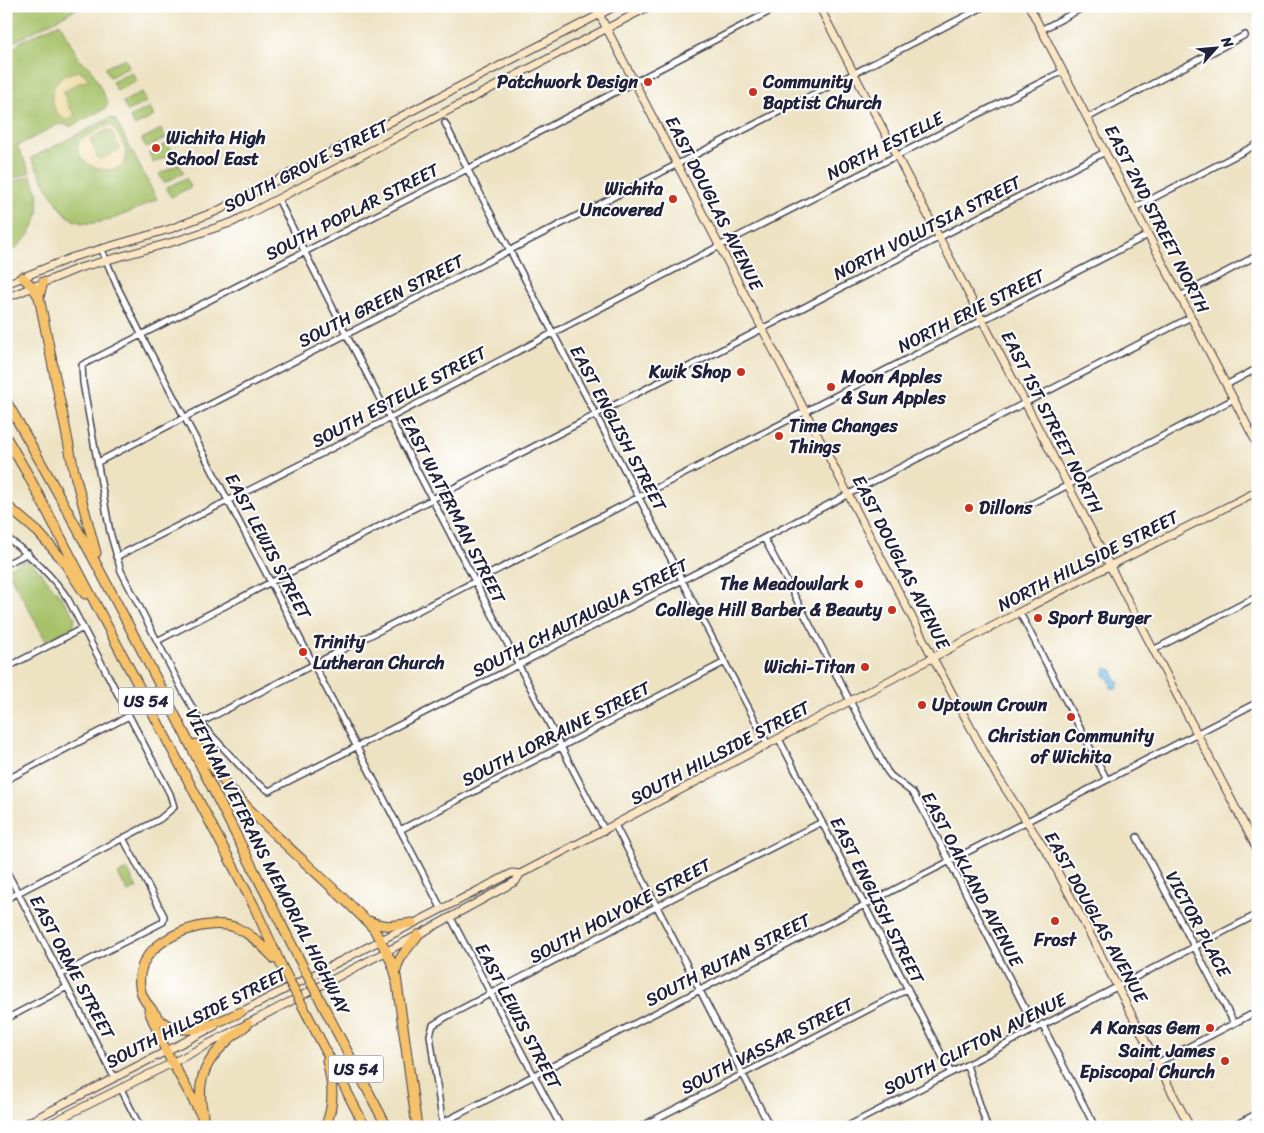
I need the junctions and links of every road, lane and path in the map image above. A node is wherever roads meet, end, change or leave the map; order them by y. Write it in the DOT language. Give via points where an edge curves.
graph roads {
  1 [pos="595,6"];
  2 [pos="616,6"];
  3 [pos="650,6"];
  4 [pos="780,6"];
  5 [pos="819,6"];
  6 [pos="985,6"];
  7 [pos="1029,6"];
  8 [pos="1086,6"];
  9 [pos="599,15"];
  10 [pos="606,29"];
  11 [pos="1041,30"];
  12 [pos="1245,35"];
  13 [pos="1063,71"];
  14 [pos="854,73"];
  15 [pos="634,82"];
  16 [pos="1087,118"];
  17 [pos="445,123"];
  18 [pos="1258,144"];
  19 [pos="1105,152"];
  20 [pos="897,155"];
  21 [pos="677,164"];
  22 [pos="467,169"];
  23 [pos="278,198"];
  24 [pos="1134,208"];
  25 [pos="1148,235"];
  26 [pos="940,238"];
  27 [pos="719,246"];
  28 [pos="101,248"];
  29 [pos="510,250"];
  30 [pos="304,252"];
  31 [pos="1258,255"];
  32 [pos="106,260"];
  33 [pos="22,277"];
  34 [pos="43,282"];
  35 [pos="6,284"];
  36 [pos="32,286"];
  37 [pos="1180,296"];
  38 [pos="39,297"];
  39 [pos="6,298"];
  40 [pos="1191,317"];
  41 [pos="982,321"];
  42 [pos="762,328"];
  43 [pos="553,332"];
  44 [pos="142,334"];
  45 [pos="346,334"];
  46 [pos="1258,368"];
  47 [pos="1226,385"];
  48 [pos="1234,399"];
  49 [pos="6,401"];
  50 [pos="1025,403"];
  51 [pos="805,410"];
  52 [pos="596,414"];
  53 [pos="185,418"];
  54 [pos="390,418"];
  55 [pos="6,437"];
  56 [pos="6,444"];
  57 [pos="1258,446"];
  58 [pos="98,462"];
  59 [pos="28,475"];
  60 [pos="1067,485"];
  61 [pos="1258,491"];
  62 [pos="848,495"];
  63 [pos="639,497"];
  64 [pos="432,498"];
  65 [pos="228,500"];
  66 [pos="6,505"];
  67 [pos="1018,511"];
  68 [pos="6,537"];
  69 [pos="764,538"];
  70 [pos="28,553"];
  71 [pos="116,556"];
  72 [pos="6,564"];
  73 [pos="1109,566"];
  74 [pos="682,580"];
  75 [pos="271,582"];
  76 [pos="475,582"];
  77 [pos="112,593"];
  78 [pos="1258,596"];
  79 [pos="1020,613"];
  80 [pos="106,624"];
  81 [pos="84,628"];
  82 [pos="157,641"];
  83 [pos="1153,650"];
  84 [pos="934,658"];
  85 [pos="725,662"];
  86 [pos="519,664"];
  87 [pos="314,665"];
  88 [pos="6,668"];
  89 [pos="850,702"];
  90 [pos="1258,702"];
  91 [pos="172,708"];
  92 [pos="130,716"];
  93 [pos="202,722"];
  94 [pos="1197,734"];
  95 [pos="779,739"];
  96 [pos="768,744"];
  97 [pos="357,747"];
  98 [pos="562,747"];
  99 [pos="6,780"];
  100 [pos="1107,780"];
  101 [pos="822,822"];
  102 [pos="1026,822"];
  103 [pos="615,825"];
  104 [pos="400,830"];
  105 [pos="605,831"];
  106 [pos="123,838"];
  107 [pos="1137,838"];
  108 [pos="1258,851"];
  109 [pos="948,863"];
  110 [pos="6,870"];
  111 [pos="520,874"];
  112 [pos="18,892"];
  113 [pos="6,898"];
  114 [pos="865,906"];
  115 [pos="656,907"];
  116 [pos="441,908"];
  117 [pos="1258,914"];
  118 [pos="364,918"];
  119 [pos="452,918"];
  120 [pos="412,923"];
  121 [pos="418,935"];
  122 [pos="379,940"];
  123 [pos="1194,946"];
  124 [pos="386,952"];
  125 [pos="282,967"];
  126 [pos="60,975"];
  127 [pos="396,976"];
  128 [pos="1117,986"];
  129 [pos="67,987"];
  130 [pos="908,989"];
  131 [pos="700,990"];
  132 [pos="491,994"];
  133 [pos="144,1001"];
  134 [pos="1258,1011"];
  135 [pos="241,1012"];
  136 [pos="6,1018"];
  137 [pos="1234,1023"];
  138 [pos="248,1024"];
  139 [pos="1042,1024"];
  140 [pos="1035,1028"];
  141 [pos="324,1049"];
  142 [pos="166,1052"];
  143 [pos="172,1063"];
  144 [pos="1157,1063"];
  145 [pos="967,1065"];
  146 [pos="951,1073"];
  147 [pos="742,1074"];
  148 [pos="534,1076"];
  149 [pos="114,1077"];
  150 [pos="121,1089"];
  151 [pos="1258,1113"];
  152 [pos="207,1125"];
  153 [pos="442,1125"];
  154 [pos="19,1127"];
  155 [pos="42,1127"];
  156 [pos="140,1127"];
  157 [pos="325,1127"];
  158 [pos="365,1127"];
  159 [pos="387,1127"];
  160 [pos="417,1127"];
  161 [pos="561,1127"];
  162 [pos="640,1127"];
  163 [pos="770,1127"];
  164 [pos="846,1127"];
  165 [pos="987,1127"];
  166 [pos="1095,1127"];
  167 [pos="1190,1127"];
  168 [pos="1230,1127"];
  1 -- 9 [label="main road, EAST DOUGLAS AVENUE"];
  2 -- 9 [label="main road, SOUTH GROVE STREET"];
  3 -- 10 [label="main road, SOUTH GROVE STREET"];
  4 -- 15 [label="street, SOUTH POPLAR STREET"];
  5 -- 14 [label="main road, EAST 1ST STREET NORTH"];
  6 -- 14 [label="street, SOUTH GREEN STREET"];
  7 -- 11 [label="main road, EAST 2ND STREET NORTH"];
  8 -- 11 [label="street"];
  9 -- 10 [label="main road, EAST DOUGLAS AVENUE"];
  9 -- 28 [label="main road, SOUTH GROVE STREET" via="217,211 170,229"];
  10 -- 15 [label="main road, EAST DOUGLAS AVENUE"];
  10 -- 23 [label="main road, SOUTH GROVE STREET"];
  11 -- 13 [label="main road, EAST 2ND STREET NORTH"];
  12 -- 16 [label="street"];
  13 -- 16 [label="main road, EAST 2ND STREET NORTH"];
  13 -- 20 [label="street, NORTH ESTELLE"];
  14 -- 20 [label="main road, EAST 1ST STREET NORTH"];
  14 -- 21 [label="street, SOUTH GREEN STREET"];
  15 -- 21 [label="main road, EAST DOUGLAS AVENUE"];
  15 -- 22 [label="street, SOUTH POPLAR STREET"];
  16 -- 19 [label="main road, EAST 2ND STREET NORTH"];
  17 -- 22 [label="street, EAST ENGLISH STREET"];
  18 -- 24 [label="street"];
  19 -- 24 [label="main road, EAST 2ND STREET NORTH"];
  19 -- 26 [label="street, NORTH VOLUTSIA STREET"];
  20 -- 26 [label="main road, EAST 1ST STREET NORTH"];
  20 -- 27 [label="street, NORTH ESTELLE"];
  21 -- 27 [label="main road, EAST DOUGLAS AVENUE"];
  21 -- 29 [label="street, SOUTH GREEN STREET"];
  22 -- 29 [label="street, EAST ENGLISH STREET"];
  22 -- 30 [label="street, SOUTH POPLAR STREET"];
  23 -- 30 [label="street, EAST WATERMAN STREET"];
  23 -- 32 [label="main road, SOUTH GROVE STREET" via="233,222 176,242"];
  24 -- 25 [label="main road, EAST 2ND STREET NORTH"];
  25 -- 37 [label="main road, EAST 2ND STREET NORTH"];
  25 -- 41 [label="street, NORTH ERIE STREET"];
  26 -- 41 [label="main road, EAST 1ST STREET NORTH"];
  26 -- 42 [label="street, NORTH VOLUTSIA STREET"];
  27 -- 42 [label="main road, EAST DOUGLAS AVENUE"];
  27 -- 43 [label="street, SOUTH ESTELLE STREET"];
  28 -- 32 [label="street, EAST LEWIS STREET"];
  28 -- 33 [label="main road, SOUTH GROVE STREET"];
  29 -- 43 [label="street, EAST ENGLISH STREET"];
  29 -- 45 [label="street, SOUTH GREEN STREET"];
  30 -- 44 [label="street, SOUTH POPLAR STREET"];
  30 -- 45 [label="street, EAST WATERMAN STREET"];
  31 -- 37 [label="street"];
  32 -- 34 [label="main road, SOUTH GROVE STREET"];
  32 -- 44 [label="street, EAST LEWIS STREET"];
  33 -- 35 [label="main road, SOUTH GROVE STREET"];
  33 -- 36 [label="highway"];
  34 -- 36 [label="main road, SOUTH GROVE STREET"];
  34 -- 38 [label="highway"];
  36 -- 38 [label="highway"];
  36 -- 39 [label="main road, SOUTH GROVE STREET"];
  37 -- 40 [label="main road, EAST 2ND STREET NORTH"];
  38 -- 77 [label="highway" via="92,544"];
  40 -- 47 [label="main road, EAST 2ND STREET NORTH"];
  40 -- 50 [label="street, SOUTH CHAUTAUQUA STREET"];
  41 -- 50 [label="main road, EAST 1ST STREET NORTH"];
  41 -- 51 [label="street, NORTH ERIE STREET"];
  42 -- 51 [label="main road, EAST DOUGLAS AVENUE"];
  42 -- 52 [label="street, NORTH VOLUTSIA STREET"];
  43 -- 52 [label="street, EAST ENGLISH STREET"];
  43 -- 54 [label="street, SOUTH ESTELLE STREET"];
  44 -- 53 [label="street, EAST LEWIS STREET"];
  44 -- 58 [label="street, SOUTH POPLAR STREET" via="82,365"];
  45 -- 53 [label="street, SOUTH GREEN STREET"];
  45 -- 54 [label="street, EAST WATERMAN STREET"];
  46 -- 47 [label="street"];
  47 -- 48 [label="main road, EAST 2ND STREET NORTH"];
  48 -- 57 [label="main road, EAST 2ND STREET NORTH"];
  48 -- 60 [label="street"];
  49 -- 77 [label="highway, VIETNAM VETERANS MEMORIAL HIGHWAY / US 54" via="68,508"];
  50 -- 60 [label="main road, EAST 1ST STREET NORTH"];
  50 -- 62 [label="street, SOUTH CHAUTAUQUA STREET"];
  51 -- 62 [label="main road, EAST DOUGLAS AVENUE"];
  51 -- 63 [label="street, NORTH ERIE STREET"];
  52 -- 63 [label="street, EAST ENGLISH STREET"];
  52 -- 64 [label="street, NORTH VOLUTSIA STREET"];
  53 -- 58 [label="street, SOUTH GREEN STREET"];
  53 -- 65 [label="street, EAST LEWIS STREET"];
  54 -- 64 [label="street, EAST WATERMAN STREET"];
  54 -- 65 [label="street, SOUTH ESTELLE STREET"];
  55 -- 59 [label="highway, VIETNAM VETERANS MEMORIAL HIGHWAY / US 54"];
  56 -- 59 [label="highway"];
  58 -- 71 [label="street"];
  59 -- 80 [label="highway, VIETNAM VETERANS MEMORIAL HIGHWAY / US 54"];
  60 -- 67 [label="street"];
  60 -- 73 [label="main road, EAST 1ST STREET NORTH"];
  61 -- 73 [label="main road, NORTH HILLSIDE STREET"];
  62 -- 69 [label="street, SOUTH CHAUTAUQUA STREET"];
  62 -- 84 [label="main road, EAST DOUGLAS AVENUE"];
  63 -- 74 [label="street, EAST ENGLISH STREET"];
  63 -- 76 [label="street, NORTH ERIE STREET"];
  64 -- 75 [label="street, NORTH VOLUTSIA STREET"];
  64 -- 76 [label="street, EAST WATERMAN STREET"];
  65 -- 71 [label="street, SOUTH ESTELLE STREET"];
  65 -- 75 [label="street, EAST LEWIS STREET"];
  66 -- 80 [label="highway" via="38,532 62,560"];
  68 -- 70 [label="street"];
  69 -- 74 [label="street, SOUTH CHAUTAUQUA STREET"];
  69 -- 89 [label="street, EAST OAKLAND AVENUE"];
  70 -- 72 [label="street"];
  70 -- 81 [label="street" via="62,590"];
  71 -- 82 [label="street"];
  73 -- 79 [label="main road, NORTH HILLSIDE STREET"];
  73 -- 83 [label="main road, EAST 1ST STREET NORTH"];
  74 -- 85 [label="street, EAST ENGLISH STREET"];
  74 -- 86 [label="street, SOUTH CHAUTAUQUA STREET"];
  75 -- 82 [label="street, NORTH VOLUTSIA STREET"];
  75 -- 87 [label="street, EAST LEWIS STREET"];
  76 -- 86 [label="street, EAST WATERMAN STREET"];
  76 -- 87 [label="street, NORTH ERIE STREET"];
  77 -- 91 [label="highway, VIETNAM VETERANS MEMORIAL HIGHWAY / US 54"];
  78 -- 83 [label="street"];
  79 -- 84 [label="main road, NORTH HILLSIDE STREET"];
  79 -- 100 [label="street"];
  80 -- 125 [label="highway, VIETNAM VETERANS MEMORIAL HIGHWAY / US 54" via="254,906"];
  81 -- 88 [label="street"];
  81 -- 92 [label="street"];
  82 -- 93 [label="street"];
  83 -- 94 [label="main road, EAST 1ST STREET NORTH"];
  84 -- 89 [label="main road, SOUTH HILLSIDE STREET"];
  84 -- 102 [label="main road, EAST DOUGLAS AVENUE" via="996,776"];
  85 -- 96 [label="street, EAST ENGLISH STREET"];
  85 -- 98 [label="street, SOUTH LORRAINE STREET"];
  86 -- 97 [label="street, SOUTH CHAUTAUQUA STREET"];
  86 -- 98 [label="street, EAST WATERMAN STREET"];
  87 -- 93 [label="street, NORTH ERIE STREET"];
  87 -- 97 [label="street, EAST LEWIS STREET"];
  89 -- 95 [label="main road, SOUTH HILLSIDE STREET"];
  89 -- 109 [label="street, EAST OAKLAND AVENUE" via="887,771 913,793"];
  90 -- 94 [label="street, SOUTH RUTAN STREET"];
  91 -- 118 [label="highway" via="232,793"];
  91 -- 159 [label="highway, VIETNAM VETERANS MEMORIAL HIGHWAY / US 54, bridge"];
  92 -- 99 [label="street"];
  92 -- 106 [label="street" via="174,807 160,819"];
  93 -- 97 [label="street, SOUTH CHAUTAUQUA STREET" via="253,780 269,791"];
  94 -- 100 [label="street, SOUTH RUTAN STREET"];
  94 -- 108 [label="main road, EAST 1ST STREET NORTH"];
  95 -- 96 [label="main road, SOUTH HILLSIDE STREET"];
  95 -- 101 [label="street, EAST ENGLISH STREET"];
  96 -- 103 [label="main road, SOUTH HILLSIDE STREET"];
  97 -- 104 [label="street, EAST LEWIS STREET"];
  98 -- 104 [label="street, SOUTH LORRAINE STREET"];
  98 -- 105 [label="street, EAST WATERMAN STREET"];
  100 -- 102 [label="street, SOUTH RUTAN STREET"];
  101 -- 114 [label="street, EAST ENGLISH STREET"];
  101 -- 115 [label="street, SOUTH HOLYOKE STREET"];
  102 -- 109 [label="street, SOUTH RUTAN STREET"];
  102 -- 128 [label="main road, EAST DOUGLAS AVENUE" via="1050,857"];
  103 -- 105 [label="main road, SOUTH HILLSIDE STREET"];
  103 -- 115 [label="street"];
  104 -- 116 [label="street, EAST LEWIS STREET"];
  105 -- 111 [label="main road, SOUTH HILLSIDE STREET"];
  106 -- 112 [label="street"];
  106 -- 126 [label="street" via="164,916 163,922"];
  107 -- 123 [label="street, VICTOR PLACE"];
  109 -- 114 [label="street, SOUTH RUTAN STREET"];
  109 -- 140 [label="street, EAST OAKLAND AVENUE"];
  110 -- 112 [label="street, EAST ORME STREET"];
  111 -- 116 [label="main road, SOUTH HILLSIDE STREET" via="512,873"];
  111 -- 119 [label="main road, SOUTH HILLSIDE STREET" via="516,880"];
  112 -- 113 [label="street"];
  112 -- 126 [label="street, EAST ORME STREET"];
  114 -- 130 [label="street, EAST ENGLISH STREET"];
  114 -- 131 [label="street, SOUTH RUTAN STREET"];
  115 -- 131 [label="street"];
  115 -- 132 [label="street, SOUTH HOLYOKE STREET"];
  116 -- 120 [label="main road, SOUTH HILLSIDE STREET"];
  117 -- 123 [label="street, SOUTH CLIFTON AVENUE"];
  118 -- 120 [label="highway" via="386,926"];
  118 -- 122 [label="highway" via="374,928"];
  119 -- 121 [label="main road, SOUTH HILLSIDE STREET"];
  119 -- 132 [label="street, EAST LEWIS STREET"];
  120 -- 122 [label="main road, SOUTH HILLSIDE STREET"];
  121 -- 124 [label="main road, SOUTH HILLSIDE STREET"];
  121 -- 127 [label="highway" via="397,965"];
  122 -- 124 [label="highway"];
  122 -- 135 [label="main road, SOUTH HILLSIDE STREET"];
  123 -- 128 [label="street, SOUTH CLIFTON AVENUE"];
  123 -- 137 [label="street, VICTOR PLACE"];
  124 -- 127 [label="highway" via="392,959"];
  124 -- 138 [label="main road, SOUTH HILLSIDE STREET"];
  125 -- 133 [label="highway" via="256,939 236,927 214,923 192,927 167,939 152,951 142,966 139,985"];
  125 -- 141 [label="highway, VIETNAM VETERANS MEMORIAL HIGHWAY / US 54, bridge"];
  126 -- 129 [label="street, EAST ORME STREET"];
  127 -- 160 [label="highway"];
  128 -- 139 [label="street, SOUTH CLIFTON AVENUE"];
  128 -- 144 [label="main road, EAST DOUGLAS AVENUE"];
  129 -- 136 [label="street"];
  129 -- 149 [label="street, EAST ORME STREET"];
  130 -- 146 [label="street, EAST ENGLISH STREET"];
  130 -- 147 [label="street, SOUTH VASSAR STREET"];
  131 -- 147 [label="street"];
  131 -- 148 [label="street, SOUTH RUTAN STREET"];
  132 -- 148 [label="street, EAST LEWIS STREET"];
  132 -- 153 [label="street, SOUTH HOLYOKE STREET" via="433,1025 430,1035"];
  133 -- 135 [label="highway" via="161,1021 186,1030"];
  133 -- 142 [label="highway"];
  134 -- 137 [label="street"];
  135 -- 142 [label="main road, SOUTH HILLSIDE STREET"];
  137 -- 144 [label="street"];
  138 -- 143 [label="main road, SOUTH HILLSIDE STREET"];
  138 -- 152 [label="highway" via="224,1042 205,1068 200,1097"];
  139 -- 140 [label="street, SOUTH CLIFTON AVENUE"];
  139 -- 166 [label="street"];
  140 -- 145 [label="street, SOUTH CLIFTON AVENUE"];
  141 -- 157 [label="highway" via="332,1091 332,1108"];
  141 -- 158 [label="highway, VIETNAM VETERANS MEMORIAL HIGHWAY / US 54"];
  142 -- 143 [label="highway"];
  142 -- 149 [label="main road, SOUTH HILLSIDE STREET"];
  143 -- 150 [label="main road, SOUTH HILLSIDE STREET"];
  143 -- 152 [label="highway"];
  144 -- 167 [label="main road, EAST DOUGLAS AVENUE"];
  145 -- 146 [label="street, SOUTH CLIFTON AVENUE"];
  145 -- 165 [label="street"];
  146 -- 164 [label="street, SOUTH CLIFTON AVENUE"];
  147 -- 162 [label="street, SOUTH VASSAR STREET"];
  147 -- 163 [label="street"];
  148 -- 153 [label="street, SOUTH RUTAN STREET"];
  148 -- 161 [label="street, EAST LEWIS STREET"];
  149 -- 154 [label="main road, SOUTH HILLSIDE STREET"];
  150 -- 155 [label="main road, SOUTH HILLSIDE STREET"];
  150 -- 156 [label="street"];
  151 -- 168 [label="street"];
}
